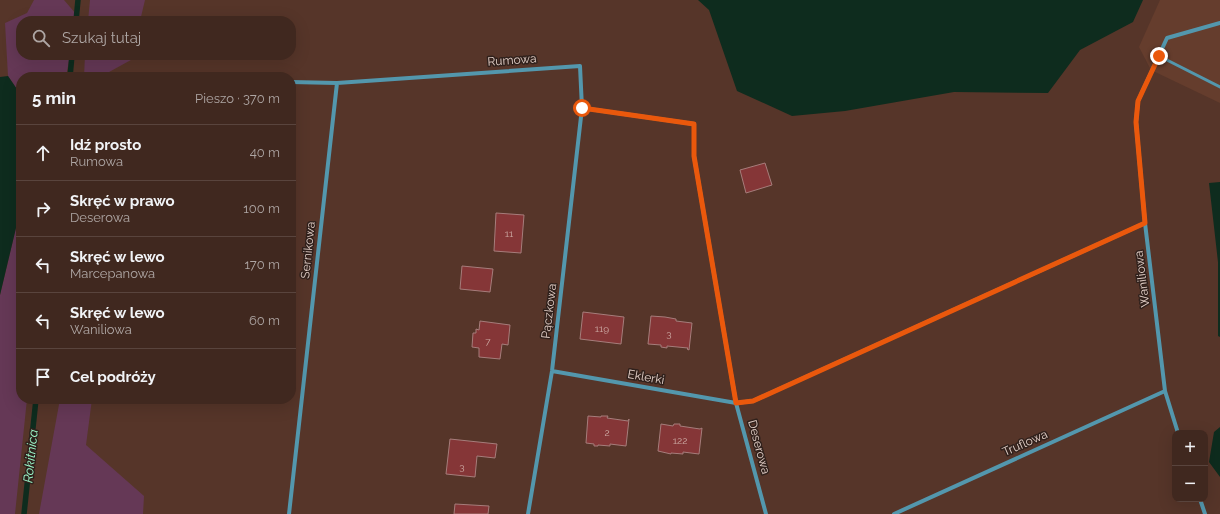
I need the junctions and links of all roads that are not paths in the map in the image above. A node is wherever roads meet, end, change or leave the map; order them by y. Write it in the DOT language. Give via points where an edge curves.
graph roads {
  1 [pos="1220,23"];
  2 [pos="1159,56"];
  3 [pos="296,82"];
  4 [pos="337,83"];
  5 [pos="1220,87"];
  6 [pos="582,108"];
  7 [pos="1145,223"];
  8 [pos="552,371"];
  9 [pos="1165,391"];
  10 [pos="736,403"];
  11 [pos="1177,430"];
  12 [pos="1201,502"];
  13 [pos="289,514"];
  14 [pos="528,514"];
  15 [pos="766,514"];
  16 [pos="894,514"];
  17 [pos="1205,514"];
  1 -- 2 [label="street, Waniliowa" via="1167,38"];
  2 -- 5 [label="lane"];
  2 -- 7 [label="street, Waniliowa" via="1137,108"];
  3 -- 4 [label="street, Rumowa"];
  4 -- 6 [label="street, Rumowa" via="580,66"];
  4 -- 13 [label="street, Sernikowa"];
  6 -- 8 [label="street, Pączkowa"];
  6 -- 10 [label="street, Deserowa" via="694,124 694,156"];
  7 -- 9 [label="street, Waniliowa"];
  7 -- 10 [label="street, Eklerki" via="753,401"];
  8 -- 10 [label="street, Eklerki"];
  8 -- 14 [label="street, Pączkowa"];
  9 -- 11 [label="street, Waniliowa"];
  9 -- 16 [label="street, Truflowa"];
  10 -- 15 [label="street, Deserowa"];
  12 -- 17 [label="street"];
}
